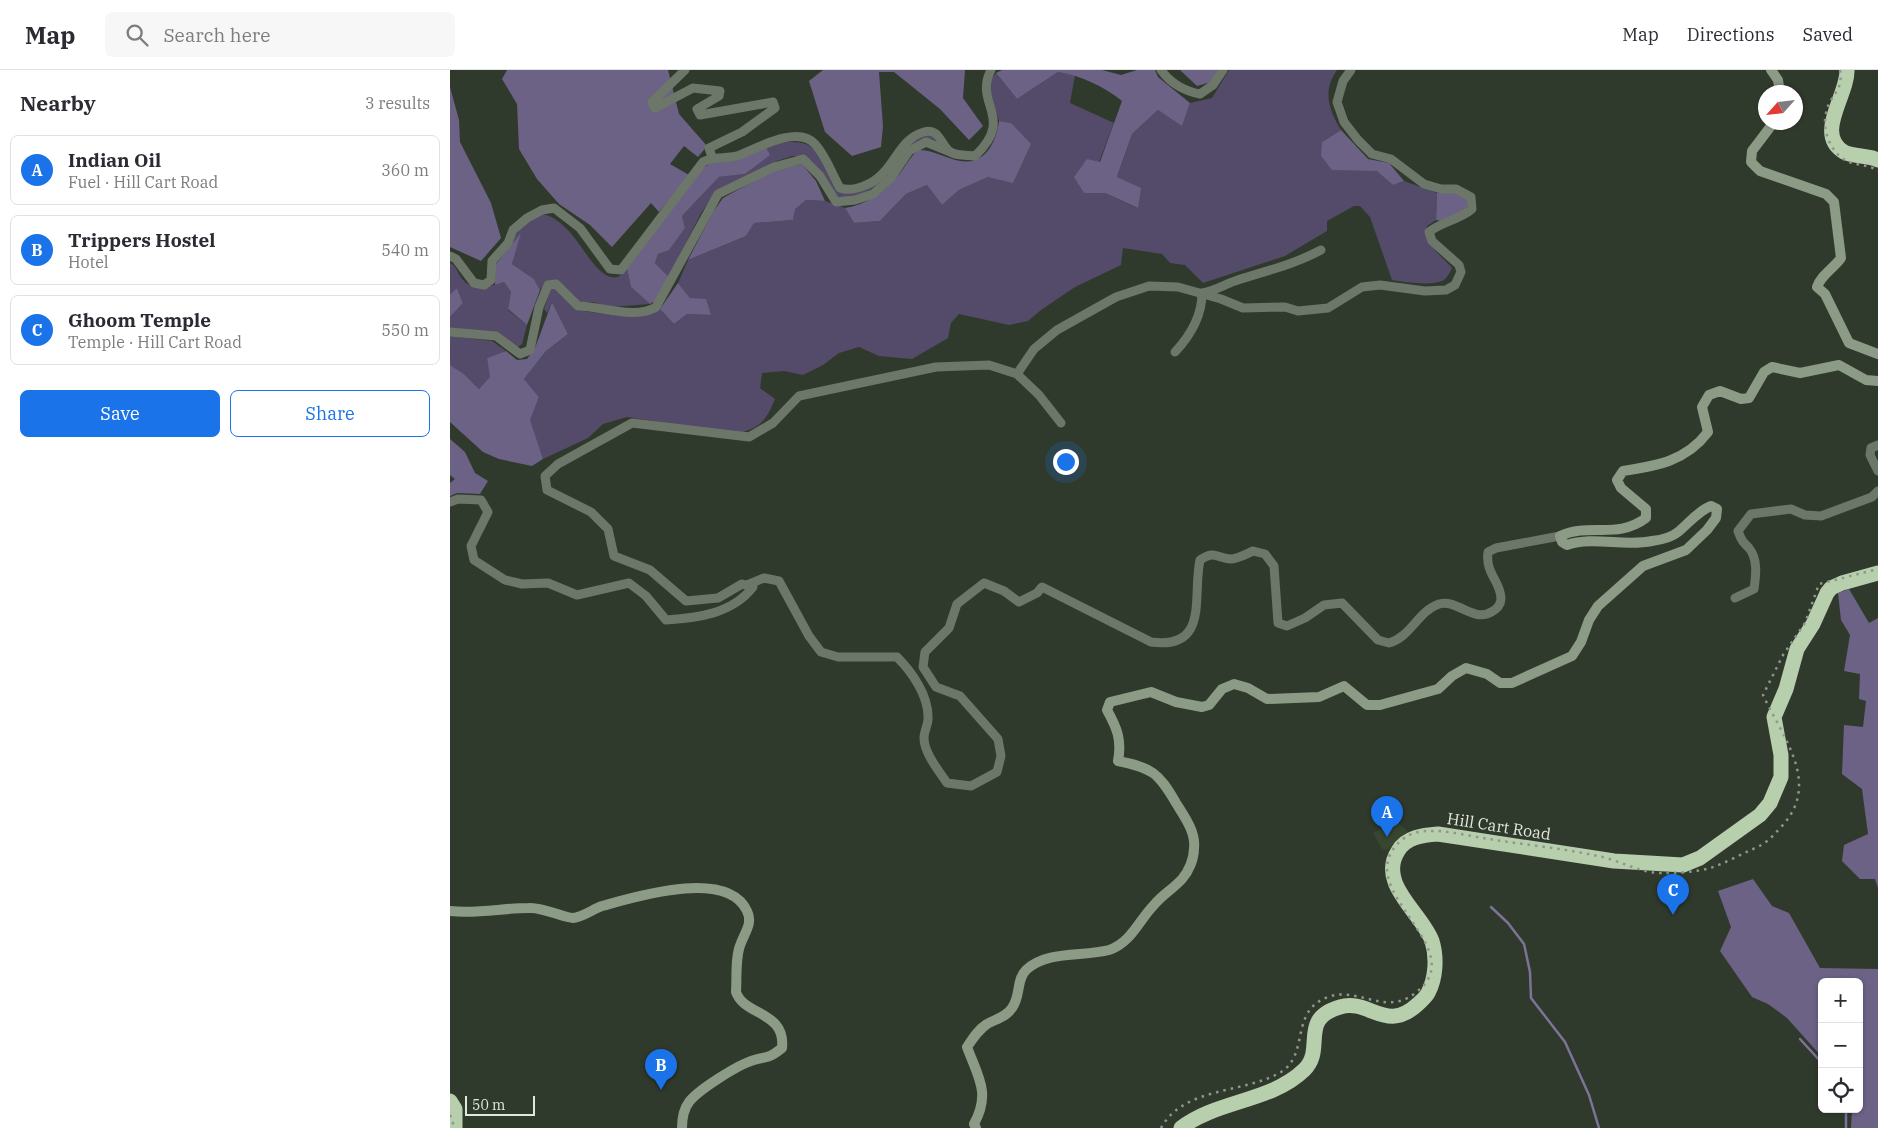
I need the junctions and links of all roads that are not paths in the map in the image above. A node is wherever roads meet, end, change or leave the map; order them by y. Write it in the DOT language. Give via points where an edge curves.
graph roads {
  1 [pos="686,70"];
  2 [pos="990,70"];
  3 [pos="1161,70"];
  4 [pos="1223,70"];
  5 [pos="1351,70"];
  6 [pos="1771,70"];
  7 [pos="1847,70"];
  8 [pos="1779,85"];
  9 [pos="1768,130"];
  10 [pos="949,151"];
  11 [pos="712,157"];
  12 [pos="1878,160"];
  13 [pos="1321,250"];
  14 [pos="450,256"];
  15 [pos="1202,293"];
  16 [pos="450,332"];
  17 [pos="1175,352"];
  18 [pos="1878,354"];
  19 [pos="1017,374"];
  20 [pos="1878,381"];
  21 [pos="1061,423"];
  22 [pos="1878,445"];
  23 [pos="1878,470"];
  24 [pos="1878,491"];
  25 [pos="450,502"];
  26 [pos="1560,536"];
  27 [pos="1878,573"];
  28 [pos="746,586"];
  29 [pos="1735,598"];
  30 [pos="450,911"];
  31 [pos="450,1101"];
  32 [pos="455,1128"];
  33 [pos="682,1128"];
  34 [pos="976,1128"];
  35 [pos="1181,1128"];
  1 -- 11 [label="street" via="652,102 655,108 693,88 720,91 719,96 697,109 700,115 773,102 775,108 742,132 710,148"];
  2 -- 10 [label="street" via="986,78 994,132 975,156"];
  3 -- 4 [label="street" via="1172,82 1200,94 1213,85"];
  5 -- 15 [label="street" via="1343,81 1337,102 1344,122 1358,140 1372,154 1390,159 1424,184 1456,189 1471,197 1472,209 1430,232 1432,242 1459,265 1461,272 1455,285 1446,290 1425,291 1362,287 1328,308 1298,311 1285,307 1242,308"];
  6 -- 8 [label="main road"];
  7 -- 12 [label="highway" via="1848,80 1831,127 1832,138 1846,153"];
  9 -- 18 [label="main road" via="1752,151 1751,162 1760,171 1826,194 1834,202 1841,258 1820,278 1817,287 1825,294 1849,343"];
  10 -- 11 [label="street" via="939,136 931,131 922,132 899,150 888,170 876,181 848,190 840,188 822,153 805,137 763,144 738,156"];
  10 -- 16 [label="street" via="926,142 909,151 890,178 873,194 855,200 836,202 820,176 803,158 774,167 718,194 656,307 648,312 578,306 566,291 556,284 548,284 542,295 530,350 520,354 496,336"];
  11 -- 14 [label="street" via="703,162 621,270 610,269 580,228 554,208 527,218 513,230 508,243 492,260 491,280 484,285 474,283"];
  13 -- 15 [label="street" via="1300,262"];
  15 -- 17 [label="street" via="1196,322"];
  15 -- 19 [label="street" via="1178,287 1149,286 1116,297 1057,330 1034,349"];
  19 -- 21 [label="street"];
  19 -- 28 [label="street" via="989,365 936,366 799,396 773,422 749,437 632,423 558,464 545,476 547,490 591,512 608,528 614,556 650,570 686,601 718,598 742,584"];
  20 -- 26 [label="main road" via="1866,380 1839,365 1800,373 1772,367 1764,372 1749,398 1740,399 1720,391 1709,395 1702,407 1708,432 1696,448 1668,462 1622,471 1617,480 1621,488 1646,509 1646,518 1634,527 1606,532 1570,532"];
  22 -- 23 [label="street" via="1871,448 1870,455"];
  24 -- 29 [label="street" via="1872,497 1820,516 1791,510 1751,514 1738,531 1741,542 1754,558 1754,589"];
  25 -- 28 [label="street" via="481,500 488,512 471,546 474,560 506,580 548,584 577,596 629,584 646,596 666,620 694,618 727,608 745,597 752,587"];
  26 -- 28 [label="street" via="1488,552 1487,563 1501,600 1497,609 1488,615 1471,614 1446,603 1438,604 1405,636 1389,643 1378,640 1342,603 1324,605 1286,626 1278,623 1274,566 1265,554 1253,551 1241,557 1229,559 1217,554 1200,560 1197,616 1189,632 1178,641 1166,644 1151,642 1042,587 1019,602 1004,591 984,583 956,604 948,628 925,652 922,668 936,686 960,696 998,739 1002,756 997,772 970,786 947,782 933,763 924,739 928,718 925,702 910,670 897,657 838,657 821,652 779,581 764,578"];
  26 -- 34 [label="main road" via="1567,545 1581,541 1621,544 1652,541 1676,534 1702,509 1711,506 1717,509 1716,518 1707,530 1686,550 1643,566 1598,606 1572,656 1512,683 1500,683 1488,674 1466,668 1438,689 1380,705 1367,704 1344,686 1319,697 1267,700 1248,688 1234,684 1222,688 1209,705 1202,707 1176,702 1151,692 1110,702 1107,710 1120,735 1118,761 1152,771 1162,782 1191,830 1195,846 1193,857 1182,879 1155,903 1122,944 1109,950 1045,959 1026,970 1020,978 1017,1000 1011,1010 986,1025 967,1047 980,1075 984,1099 974,1124"];
  27 -- 35 [label="highway, Hill Cart Road" via="1831,588 1821,602 1814,624 1797,649 1774,717 1781,755 1780,777 1770,803 1760,816 1707,853 1683,865 1614,861 1438,834 1411,839 1396,854 1392,873 1434,947 1435,965 1428,994 1410,1011 1392,1018 1353,1007 1342,1006 1332,1010 1316,1022 1314,1052 1306,1068 1295,1079 1221,1108"];
  30 -- 33 [label="main road" via="472,913 530,908 573,918 600,907 672,889 711,889 729,894 741,902 750,922 740,945 736,992 738,999 770,1018 783,1039 782,1048 770,1058 754,1060 730,1071 689,1101 682,1114"];
  31 -- 32 [label="highway" via="455,1109"];
}
